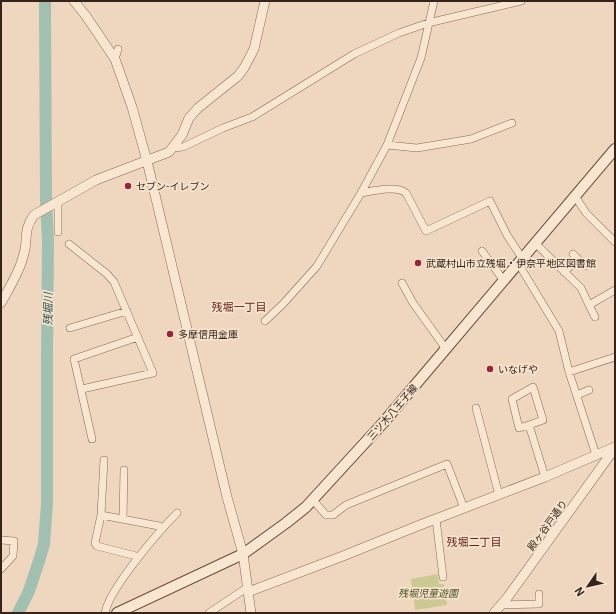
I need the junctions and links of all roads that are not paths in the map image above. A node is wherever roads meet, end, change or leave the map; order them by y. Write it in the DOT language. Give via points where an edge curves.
graph roads {
  1 [pos="74,1"];
  2 [pos="265,1"];
  3 [pos="434,1"];
  4 [pos="521,1"];
  5 [pos="428,23"];
  6 [pos="118,49"];
  7 [pos="115,59"];
  8 [pos="512,123"];
  9 [pos="387,145"];
  10 [pos="173,148"];
  11 [pos="615,149"];
  12 [pos="147,161"];
  13 [pos="361,192"];
  14 [pos="575,196"];
  15 [pos="57,202"];
  16 [pos="58,232"];
  17 [pos="615,242"];
  18 [pos="535,243"];
  19 [pos="69,244"];
  20 [pos="482,251"];
  21 [pos="520,260"];
  22 [pos="585,266"];
  23 [pos="564,272"];
  24 [pos="504,281"];
  25 [pos="402,283"];
  26 [pos="615,290"];
  27 [pos="1,303"];
  28 [pos="589,305"];
  29 [pos="127,312"];
  30 [pos="595,317"];
  31 [pos="264,321"];
  32 [pos="70,328"];
  33 [pos="138,337"];
  34 [pos="446,349"];
  35 [pos="615,357"];
  36 [pos="569,372"];
  37 [pos="82,389"];
  38 [pos="589,390"];
  39 [pos="577,395"];
  40 [pos="476,408"];
  41 [pos="529,425"];
  42 [pos="92,439"];
  43 [pos="615,448"];
  44 [pos="596,455"];
  45 [pos="104,460"];
  46 [pos="124,470"];
  47 [pos="545,477"];
  48 [pos="499,495"];
  49 [pos="313,500"];
  50 [pos="464,508"];
  51 [pos="177,513"];
  52 [pos="101,515"];
  53 [pos="123,519"];
  54 [pos="436,519"];
  55 [pos="162,528"];
  56 [pos="1,540"];
  57 [pos="243,554"];
  58 [pos="138,558"];
  59 [pos="1,569"];
  60 [pos="443,577"];
  61 [pos="248,589"];
  62 [pos="539,594"];
  63 [pos="500,605"];
  64 [pos="105,613"];
  65 [pos="117,613"];
  66 [pos="209,613"];
  67 [pos="251,613"];
  68 [pos="494,613"];
  1 -- 7 [label="street"];
  2 -- 10 [label="street" via="254,49 244,68 189,118"];
  3 -- 5 [label="street"];
  4 -- 5 [label="street"];
  5 -- 9 [label="street" via="421,58"];
  5 -- 10 [label="street" via="400,32 354,54 252,117 183,147"];
  6 -- 7 [label="street"];
  7 -- 12 [label="street"];
  8 -- 9 [label="street" via="471,139 417,148"];
  9 -- 13 [label="street"];
  10 -- 12 [label="street" via="166,154"];
  11 -- 14 [label="main road, 三ツ木八王子線"];
  12 -- 15 [label="street" via="96,180"];
  12 -- 57 [label="street" via="227,498"];
  13 -- 21 [label="street" via="397,188 403,190 426,231 490,201"];
  13 -- 31 [label="street" via="317,266"];
  14 -- 17 [label="street" via="586,213"];
  14 -- 18 [label="main road, 三ツ木八王子線"];
  15 -- 16 [label="street"];
  15 -- 27 [label="street" via="37,213 29,222 21,263"];
  18 -- 21 [label="main road, 三ツ木八王子線"];
  18 -- 23 [label="street"];
  19 -- 29 [label="street" via="111,278"];
  20 -- 24 [label="street"];
  21 -- 24 [label="main road, 三ツ木八王子線"];
  21 -- 36 [label="street" via="559,331"];
  22 -- 23 [label="street" via="575,256"];
  23 -- 28 [label="street" via="580,288"];
  24 -- 34 [label="main road, 三ツ木八王子線"];
  25 -- 34 [label="street"];
  26 -- 28 [label="street"];
  28 -- 30 [label="street"];
  29 -- 32 [label="street"];
  29 -- 33 [label="street"];
  33 -- 37 [label="street" via="74,359"];
  33 -- 37 [label="street" via="153,373"];
  34 -- 49 [label="main road, 三ツ木八王子線"];
  35 -- 36 [label="street"];
  36 -- 39 [label="street"];
  37 -- 42 [label="street"];
  38 -- 39 [label="street"];
  39 -- 44 [label="street"];
  40 -- 48 [label="street"];
  41 -- 41 [label="street" via="520,428 512,399 533,387 543,420"];
  41 -- 47 [label="street"];
  43 -- 44 [label="street"];
  43 -- 63 [label="street, 殿ヶ谷戸通り"];
  44 -- 47 [label="street"];
  45 -- 52 [label="street"];
  46 -- 53 [label="street"];
  47 -- 48 [label="street"];
  48 -- 50 [label="street"];
  49 -- 50 [label="street" via="326,516 333,515 346,504 447,464"];
  49 -- 57 [label="main road, 三ツ木八王子線"];
  50 -- 54 [label="street"];
  51 -- 55 [label="street"];
  52 -- 53 [label="street"];
  52 -- 58 [label="street" via="95,544"];
  53 -- 55 [label="street"];
  54 -- 60 [label="street"];
  54 -- 61 [label="street" via="343,556"];
  55 -- 58 [label="street"];
  56 -- 59 [label="street" via="14,541 13,556"];
  57 -- 61 [label="street"];
  57 -- 65 [label="main road, 三ツ木八王子線"];
  58 -- 64 [label="street" via="117,586"];
  61 -- 66 [label="street"];
  61 -- 67 [label="street"];
  62 -- 63 [label="street" via="539,604"];
  63 -- 68 [label="street, 殿ヶ谷戸通り"];
}
